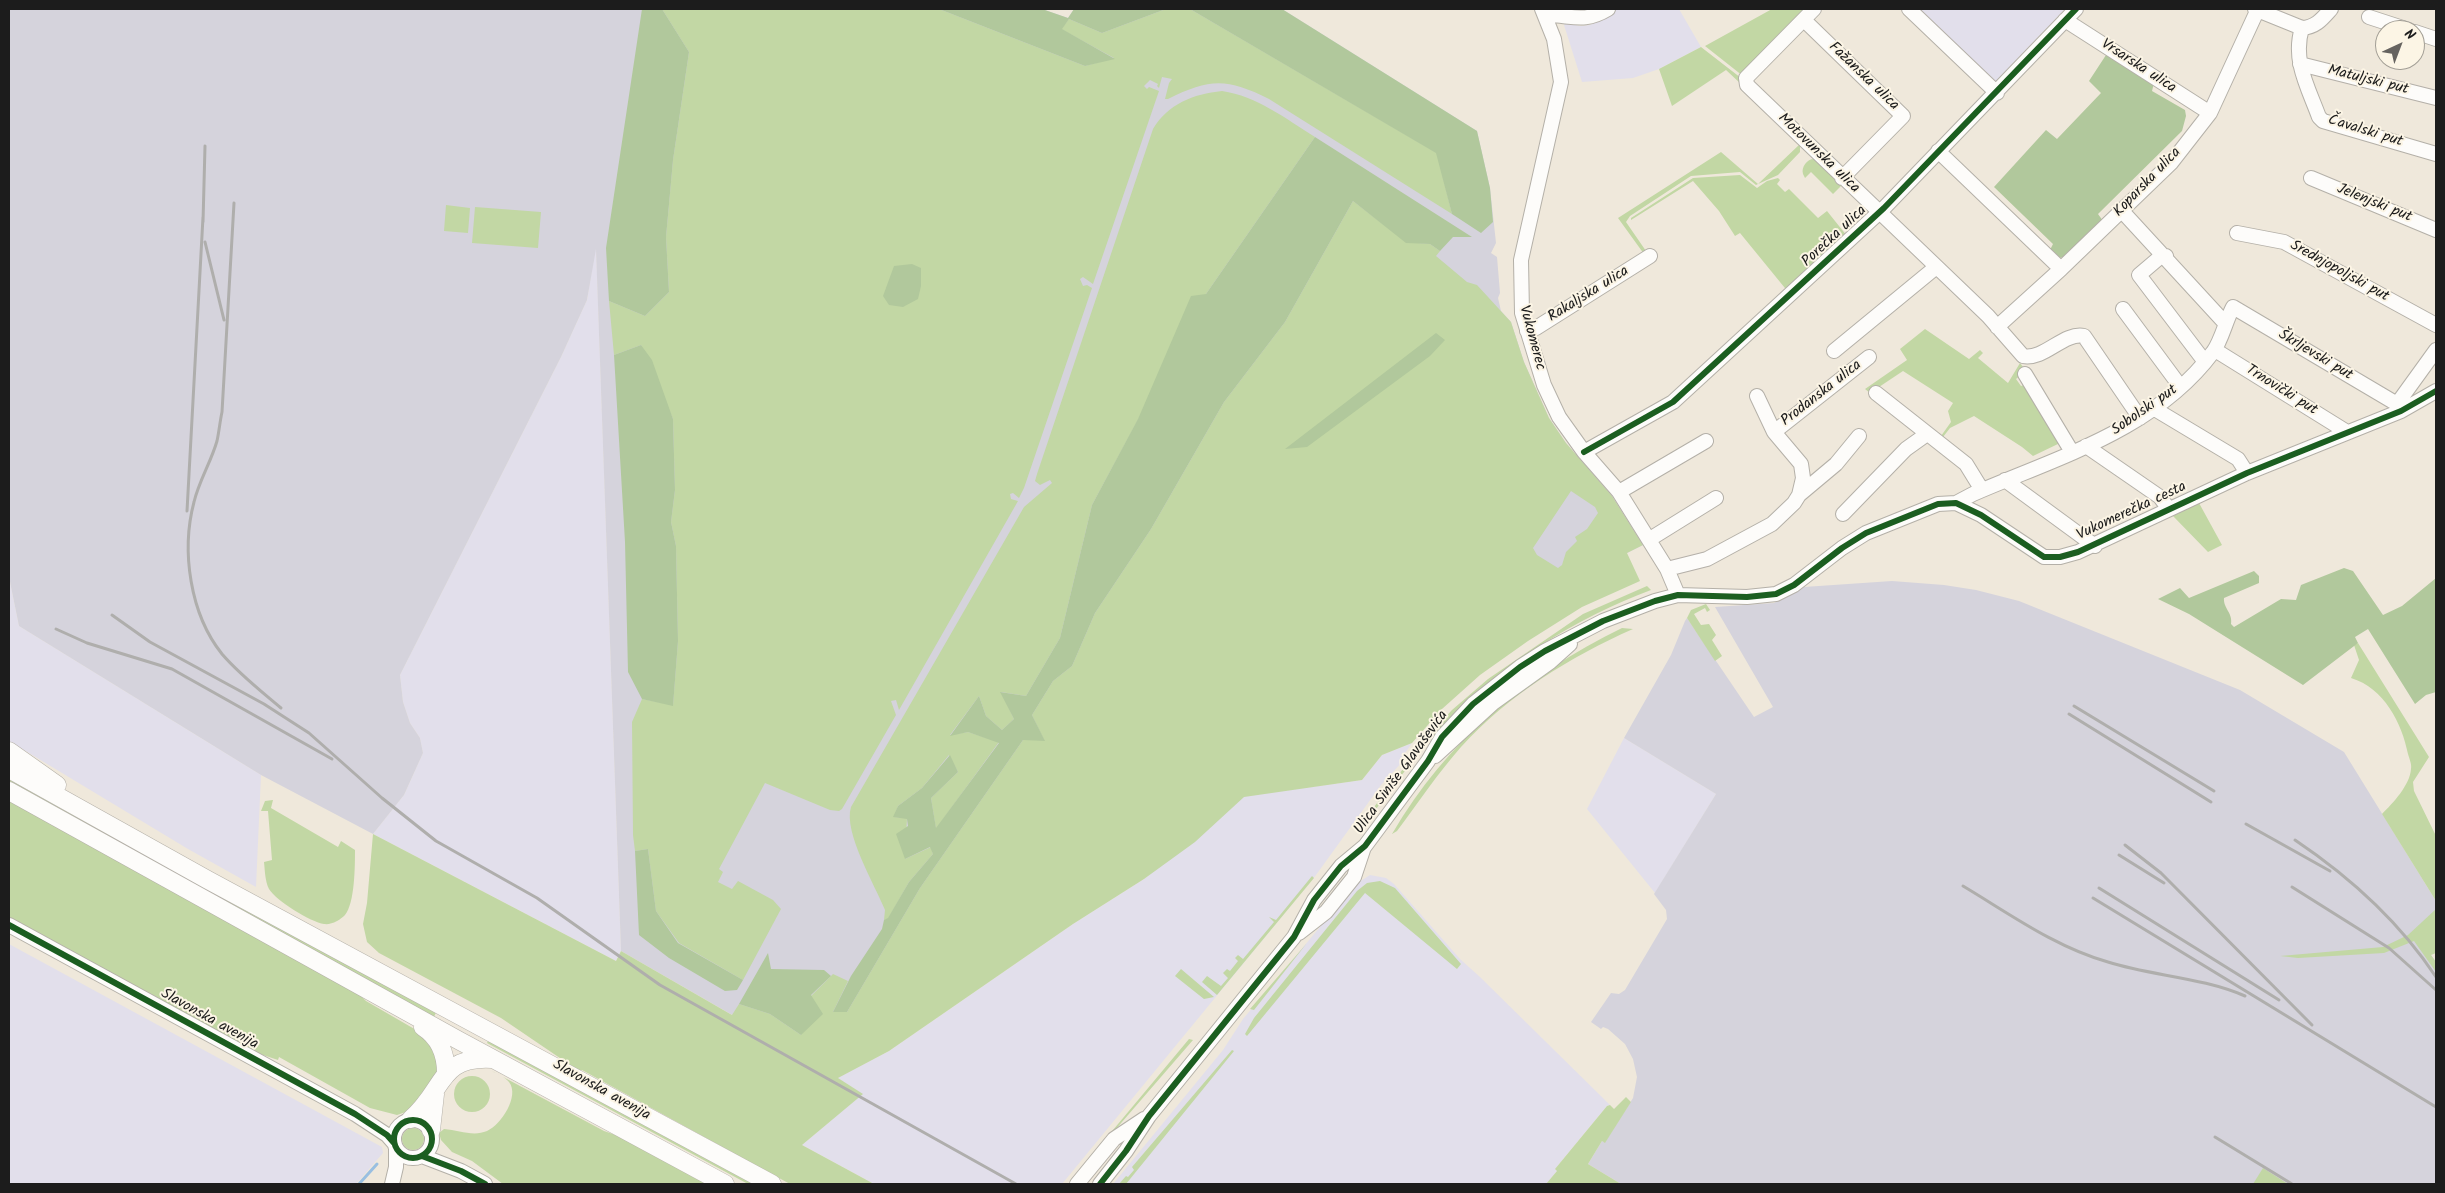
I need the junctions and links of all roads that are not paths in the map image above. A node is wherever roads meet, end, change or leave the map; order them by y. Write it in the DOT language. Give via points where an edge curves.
graph roads {
  1 [pos="1608,9"];
  2 [pos="1814,9"];
  3 [pos="1909,9"];
  4 [pos="2076,9"];
  5 [pos="2257,9"];
  6 [pos="2330,9"];
  7 [pos="1544,12"];
  8 [pos="2369,17"];
  9 [pos="1804,20"];
  10 [pos="2065,20"];
  11 [pos="2378,20"];
  12 [pos="2302,28"];
  13 [pos="2300,64"];
  14 [pos="1997,93"];
  15 [pos="2436,98"];
  16 [pos="2210,113"];
  17 [pos="1938,151"];
  18 [pos="2436,154"];
  19 [pos="1842,178"];
  20 [pos="2310,178"];
  21 [pos="2122,211"];
  22 [pos="1879,213"];
  23 [pos="2436,230"];
  24 [pos="2237,233"];
  25 [pos="1650,256"];
  26 [pos="2166,256"];
  27 [pos="1935,268"];
  28 [pos="2061,269"];
  29 [pos="2233,307"];
  30 [pos="2123,309"];
  31 [pos="2224,322"];
  32 [pos="2436,325"];
  33 [pos="1997,327"];
  34 [pos="1526,330"];
  35 [pos="2215,350"];
  36 [pos="2436,350"];
  37 [pos="1834,351"];
  38 [pos="1869,357"];
  39 [pos="2205,362"];
  40 [pos="2026,374"];
  41 [pos="2180,386"];
  42 [pos="2436,391"];
  43 [pos="1876,393"];
  44 [pos="1757,396"];
  45 [pos="2399,407"];
  46 [pos="2153,408"];
  47 [pos="2140,418"];
  48 [pos="1774,432"];
  49 [pos="2347,432"];
  50 [pos="1927,434"];
  51 [pos="1859,436"];
  52 [pos="1706,441"];
  53 [pos="2086,446"];
  54 [pos="1584,452"];
  55 [pos="2072,452"];
  56 [pos="2247,473"];
  57 [pos="2005,480"];
  58 [pos="1982,490"];
  59 [pos="1618,492"];
  60 [pos="1799,495"];
  61 [pos="1716,498"];
  62 [pos="1956,503"];
  63 [pos="2168,508"];
  64 [pos="1843,514"];
  65 [pos="1650,539"];
  66 [pos="2095,546"];
  67 [pos="1667,569"];
  68 [pos="1678,595"];
  69 [pos="9,751"];
  70 [pos="9,769"];
  71 [pos="9,792"];
  72 [pos="120,831"];
  73 [pos="9,925"];
  74 [pos="403,1009"];
  75 [pos="493,1059"];
  76 [pos="446,1073"];
  77 [pos="435,1093"];
  78 [pos="355,1114"];
  79 [pos="1149,1116"];
  80 [pos="407,1121"];
  81 [pos="432,1135"];
  82 [pos="395,1146"];
  83 [pos="419,1157"];
  84 [pos="461,1171"];
  85 [pos="392,1184"];
  86 [pos="485,1184"];
  87 [pos="725,1184"];
  88 [pos="772,1184"];
  89 [pos="1077,1184"];
  90 [pos="1100,1184"];
  1 -- 7 [label="street, Vukomerec" via="1583,19"];
  2 -- 9 [label="street"];
  3 -- 14 [label="street"];
  4 -- 10 [label="street, Porečka ulica"];
  5 -- 12 [label="street"];
  5 -- 16 [label="street, Koparska ulica"];
  6 -- 12 [label="street" via="2320,22"];
  7 -- 34 [label="street, Vukomerec" via="1558,56 1561,82 1521,260"];
  8 -- 11 [label="street"];
  9 -- 19 [label="street, Motovunska ulica" via="1744,82"];
  9 -- 19 [label="street, Fažanska ulica" via="1903,116"];
  10 -- 14 [label="street, Porečka ulica"];
  10 -- 16 [label="street, Vrsarska ulica"];
  12 -- 13 [label="street" via="2298,42"];
  13 -- 15 [label="street, Matuljski put"];
  13 -- 18 [label="street, Čavalski put" via="2322,121"];
  14 -- 17 [label="street, Porečka ulica"];
  16 -- 21 [label="street, Koparska ulica" via="2171,162"];
  17 -- 22 [label="street, Porečka ulica"];
  17 -- 28 [label="street"];
  19 -- 22 [label="street, Motovunska ulica"];
  20 -- 23 [label="street, Jelenjski put"];
  21 -- 26 [label="street"];
  21 -- 28 [label="street, Koparska ulica"];
  22 -- 27 [label="street, Motovunska ulica"];
  22 -- 54 [label="street, Porečka ulica" via="1673,402"];
  24 -- 32 [label="street, Srednjopoljski put" via="2284,242"];
  25 -- 34 [label="street, Rakaljska ulica" via="1536,328"];
  26 -- 31 [label="street"];
  26 -- 39 [label="street" via="2139,275"];
  27 -- 33 [label="street, Motovunska ulica"];
  27 -- 37 [label="street"];
  28 -- 33 [label="street, Koparska ulica"];
  29 -- 31 [label="street, Sobolski put"];
  29 -- 45 [label="street, Škrljevski put"];
  30 -- 41 [label="street"];
  31 -- 35 [label="street, Sobolski put"];
  33 -- 47 [label="street, Motovunska ulica" via="2023,356 2035,356 2069,339 2084,336"];
  34 -- 54 [label="street, Vukomerec" via="1551,401"];
  35 -- 39 [label="street, Sobolski put"];
  35 -- 49 [label="street, Trnovički put"];
  36 -- 45 [label="street"];
  38 -- 48 [label="street, Prodanska ulica"];
  39 -- 41 [label="street, Sobolski put"];
  40 -- 55 [label="street"];
  41 -- 46 [label="street, Sobolski put"];
  42 -- 45 [label="street, Vukomerečka cesta"];
  43 -- 50 [label="street"];
  44 -- 48 [label="street, Prodanska ulica"];
  45 -- 49 [label="street, Vukomerečka cesta"];
  46 -- 47 [label="street, Sobolski put"];
  46 -- 56 [label="street" via="2238,459"];
  47 -- 53 [label="street, Sobolski put"];
  48 -- 60 [label="street, Prodanska ulica" via="1801,464 1803,478"];
  49 -- 56 [label="street, Vukomerečka cesta"];
  50 -- 58 [label="street" via="1966,464"];
  50 -- 64 [label="street" via="1906,449"];
  51 -- 60 [label="street" via="1836,464"];
  52 -- 59 [label="street"];
  53 -- 55 [label="street, Sobolski put"];
  53 -- 63 [label="street" via="2160,496"];
  54 -- 59 [label="street, Vukomerec"];
  55 -- 57 [label="street, Sobolski put"];
  56 -- 63 [label="street, Vukomerečka cesta"];
  57 -- 58 [label="street, Sobolski put"];
  57 -- 66 [label="street"];
  58 -- 62 [label="street, Sobolski put"];
  59 -- 65 [label="street, Vukomerec"];
  60 -- 67 [label="street" via="1787,512 1772,524 1707,559"];
  61 -- 65 [label="street"];
  62 -- 66 [label="street, Vukomerečka cesta" via="1980,515 2044,558 2060,557"];
  62 -- 68 [label="street" via="1938,504 1866,533 1776,594 1747,597"];
  63 -- 66 [label="street, Vukomerečka cesta"];
  65 -- 67 [label="street, Vukomerec"];
  67 -- 68 [label="street, Vukomerec"];
  68 -- 79 [label="street, Ulica Siniše Glavaševića" via="1603,621 1545,651 1473,704 1442,737 1365,846 1354,877 1326,912 1294,937"];
  69 -- 72 [label="main road" via="92,806"];
  70 -- 72 [label="main road, Slavonska avenija"];
  71 -- 74 [label="main road, Slavonska avenija"];
  72 -- 88 [label="main road, Slavonska avenija"];
  73 -- 78 [label="street, Slavonska avenija"];
  74 -- 75 [label="main road, Slavonska avenija"];
  74 -- 76 [label="main road" via="437,1039 444,1054"];
  75 -- 76 [label="main road" via="465,1061"];
  75 -- 87 [label="main road, Slavonska avenija"];
  76 -- 77 [label="main road"];
  77 -- 80 [label="main road"];
  77 -- 81 [label="main road"];
  78 -- 80 [label="street, Slavonska avenija" via="388,1123"];
  78 -- 82 [label="street, Slavonska avenija" via="387,1135"];
  79 -- 89 [label="street, Ulica Siniše Glavaševića" via="1114,1139"];
  79 -- 90 [label="street, Ulica Siniše Glavaševića"];
  80 -- 81 [label="street" via="423,1122"];
  80 -- 82 [label="street" via="396,1130"];
  81 -- 83 [label="street" via="430,1148"];
  81 -- 84 [label="street" via="442,1153"];
  82 -- 83 [label="street" via="403,1155"];
  82 -- 85 [label="street" via="397,1158"];
  83 -- 84 [label="street"];
  83 -- 85 [label="street" via="407,1165"];
  84 -- 86 [label="street"];
}
